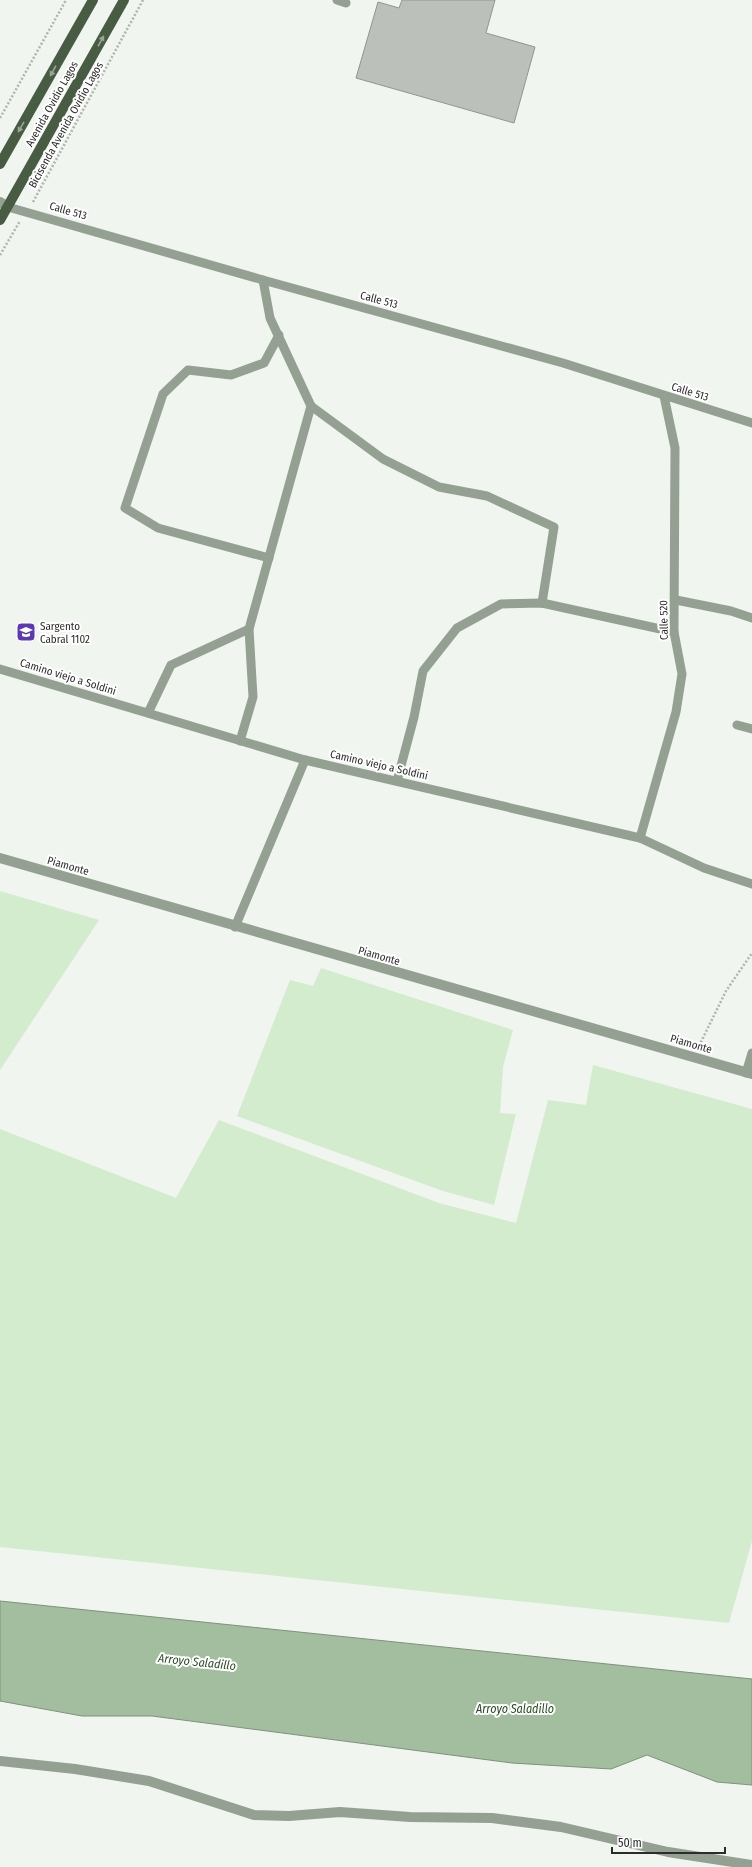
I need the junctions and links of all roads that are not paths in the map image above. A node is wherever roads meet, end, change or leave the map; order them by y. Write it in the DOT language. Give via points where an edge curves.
graph roads {
  1 [pos="93,0"];
  2 [pos="124,0"];
  3 [pos="0,164"];
  4 [pos="4,204"];
  5 [pos="0,220"];
  6 [pos="263,280"];
  7 [pos="278,335"];
  8 [pos="664,396"];
  9 [pos="311,406"];
  10 [pos="752,424"];
  11 [pos="269,558"];
  12 [pos="676,600"];
  13 [pos="542,603"];
  14 [pos="752,618"];
  15 [pos="249,630"];
  16 [pos="674,632"];
  17 [pos="0,669"];
  18 [pos="148,713"];
  19 [pos="737,725"];
  20 [pos="752,730"];
  21 [pos="240,741"];
  22 [pos="305,760"];
  23 [pos="397,781"];
  24 [pos="640,838"];
  25 [pos="0,858"];
  26 [pos="752,884"];
  27 [pos="235,927"];
  28 [pos="752,1053"];
  29 [pos="749,1074"];
  30 [pos="0,1761"];
  31 [pos="752,1865"];
  1 -- 3 [label="main road, Avenida Ovidio Lagos, one-way"];
  4 -- 2 [label="main road, Avenida Ovidio Lagos, one-way"];
  4 -- 5 [label="main road, Avenida Ovidio Lagos"];
  4 -- 6 [label="lane, Calle 513"];
  6 -- 7 [label="lane" via="270,318"];
  6 -- 8 [label="lane, Calle 513" via="563,363"];
  7 -- 9 [label="lane"];
  7 -- 11 [label="lane" via="264,363 232,375 188,370 163,394 125,508 158,528"];
  8 -- 10 [label="lane, Calle 513"];
  8 -- 12 [label="lane, Calle 520" via="675,448"];
  9 -- 11 [label="lane"];
  9 -- 13 [label="lane" via="383,459 439,487 487,496 554,527"];
  11 -- 15 [label="lane"];
  12 -- 14 [label="lane" via="732,611"];
  12 -- 16 [label="lane, Calle 520"];
  13 -- 16 [label="lane"];
  13 -- 23 [label="lane" via="501,604 457,628 423,671"];
  15 -- 18 [label="lane" via="171,665"];
  15 -- 21 [label="lane" via="254,697"];
  16 -- 24 [label="lane, Calle 520" via="682,674 677,705"];
  17 -- 18 [label="lane, Camino viejo a Soldini"];
  18 -- 21 [label="lane, Camino viejo a Soldini"];
  19 -- 20 [label="lane"];
  21 -- 22 [label="lane, Camino viejo a Soldini"];
  22 -- 23 [label="lane, Camino viejo a Soldini"];
  22 -- 27 [label="lane"];
  23 -- 24 [label="lane, Camino viejo a Soldini"];
  24 -- 26 [label="lane, Camino viejo a Soldini" via="704,868"];
  25 -- 27 [label="street, Piamonte"];
  27 -- 29 [label="street, Piamonte"];
  28 -- 29 [label="lane"];
  30 -- 31 [label="street" via="75,1769 149,1781 254,1815 290,1816 340,1812 410,1817 492,1818 561,1827 668,1852"];
}
